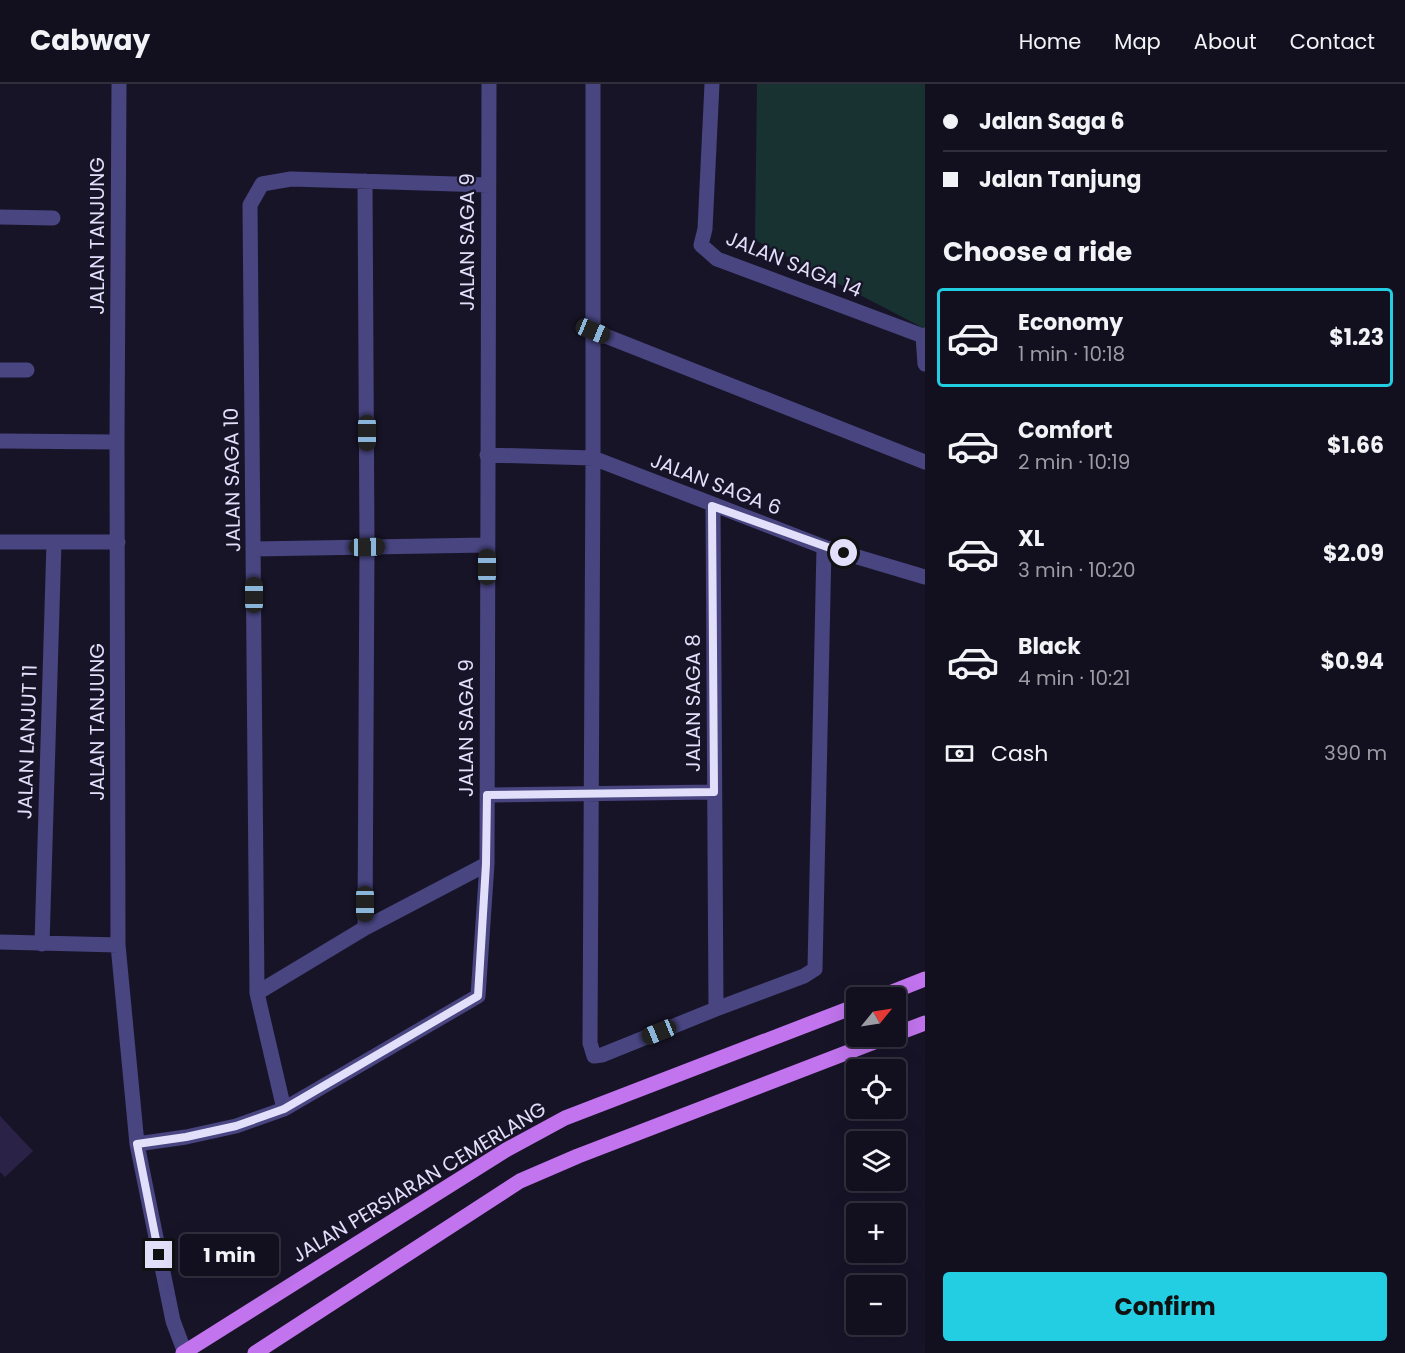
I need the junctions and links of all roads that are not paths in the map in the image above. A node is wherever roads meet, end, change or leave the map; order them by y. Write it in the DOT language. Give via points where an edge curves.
graph roads {
  1 [pos="119,84"];
  2 [pos="489,84"];
  3 [pos="593,84"];
  4 [pos="712,84"];
  5 [pos="365,181"];
  6 [pos="488,185"];
  7 [pos="0,217"];
  8 [pos="53,218"];
  9 [pos="593,331"];
  10 [pos="924,336"];
  11 [pos="925,364"];
  12 [pos="0,370"];
  13 [pos="27,370"];
  14 [pos="0,441"];
  15 [pos="117,442"];
  16 [pos="488,455"];
  17 [pos="593,458"];
  18 [pos="925,462"];
  19 [pos="712,506"];
  20 [pos="0,542"];
  21 [pos="54,542"];
  22 [pos="118,542"];
  23 [pos="487,545"];
  24 [pos="367,547"];
  25 [pos="824,547"];
  26 [pos="254,549"];
  27 [pos="925,577"];
  28 [pos="714,792"];
  29 [pos="591,793"];
  30 [pos="487,795"];
  31 [pos="486,864"];
  32 [pos="365,928"];
  33 [pos="0,942"];
  34 [pos="42,944"];
  35 [pos="118,945"];
  36 [pos="925,979"];
  37 [pos="905,987"];
  38 [pos="257,993"];
  39 [pos="716,1009"];
  40 [pos="846,1010"];
  41 [pos="925,1023"];
  42 [pos="906,1030"];
  43 [pos="861,1047"];
  44 [pos="284,1109"];
  45 [pos="137,1144"];
  46 [pos="184,1353"];
  47 [pos="255,1353"];
  1 -- 15 [label="street, JALAN TANJUNG"];
  2 -- 6 [label="street, JALAN SAGA 9"];
  3 -- 9 [label="street"];
  4 -- 10 [label="street, JALAN SAGA 14" via="701,246 717,259"];
  5 -- 6 [label="street, JALAN SAGA 10"];
  5 -- 24 [label="street"];
  5 -- 26 [label="street, JALAN SAGA 10" via="291,179 262,184 250,205"];
  6 -- 16 [label="street, JALAN SAGA 9"];
  7 -- 8 [label="street"];
  9 -- 17 [label="street"];
  9 -- 18 [label="street"];
  10 -- 11 [label="street"];
  12 -- 13 [label="street"];
  14 -- 15 [label="street"];
  15 -- 22 [label="street, JALAN TANJUNG"];
  16 -- 17 [label="street, JALAN SAGA 6"];
  16 -- 23 [label="street, JALAN SAGA 9"];
  17 -- 19 [label="street, JALAN SAGA 6"];
  17 -- 29 [label="street"];
  19 -- 25 [label="street, JALAN SAGA 6"];
  19 -- 28 [label="street, JALAN SAGA 8"];
  20 -- 21 [label="street"];
  21 -- 22 [label="street"];
  21 -- 34 [label="street, JALAN LANJUT 11"];
  22 -- 35 [label="street, JALAN TANJUNG"];
  23 -- 24 [label="street"];
  23 -- 30 [label="street, JALAN SAGA 9"];
  24 -- 26 [label="street"];
  24 -- 32 [label="street"];
  25 -- 27 [label="street, JALAN SAGA 6"];
  25 -- 39 [label="street" via="815,969"];
  26 -- 38 [label="street, JALAN SAGA 10"];
  28 -- 29 [label="street"];
  28 -- 39 [label="street, JALAN SAGA 8"];
  29 -- 30 [label="street"];
  29 -- 39 [label="street" via="590,1043 594,1056"];
  30 -- 31 [label="street, JALAN SAGA 9"];
  31 -- 32 [label="street"];
  31 -- 44 [label="street, JALAN SAGA 9" via="478,996"];
  32 -- 38 [label="street"];
  33 -- 34 [label="street"];
  34 -- 35 [label="street"];
  35 -- 45 [label="street, JALAN TANJUNG"];
  36 -- 37 [label="main road"];
  38 -- 44 [label="street, JALAN SAGA 10"];
  40 -- 46 [label="main road, JALAN PERSIARAN CEMERLANG" via="566,1118 506,1149"];
  41 -- 42 [label="main road"];
  43 -- 47 [label="main road" via="520,1181"];
  44 -- 45 [label="street, JALAN SAGA 9" via="226,1128"];
  45 -- 46 [label="street, JALAN TANJUNG" via="172,1321"];
}
